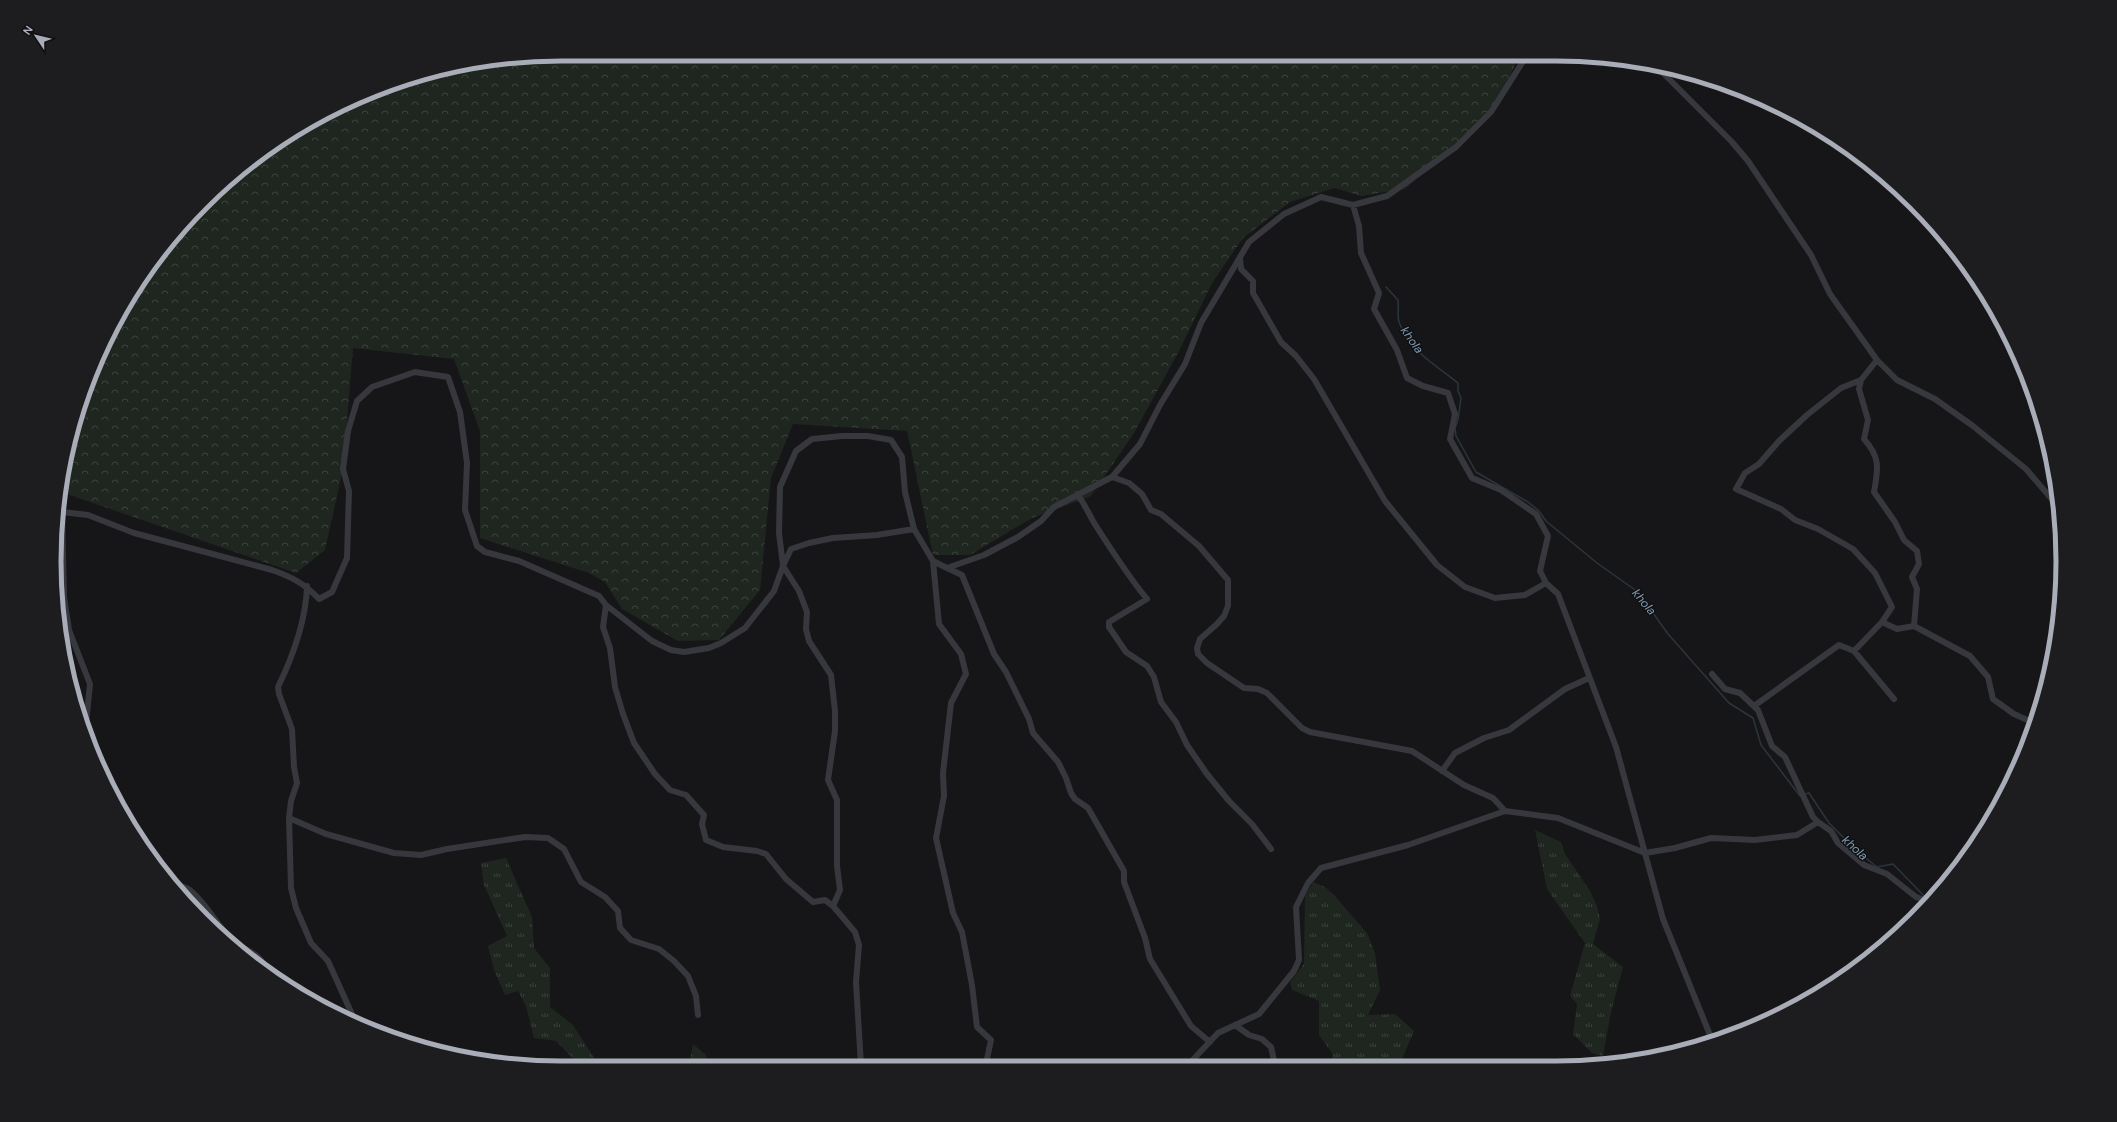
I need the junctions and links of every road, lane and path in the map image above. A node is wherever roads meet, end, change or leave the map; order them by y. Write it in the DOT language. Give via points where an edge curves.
graph roads {
  1 [pos="1523,61"];
  2 [pos="1663,73"];
  3 [pos="1353,205"];
  4 [pos="1240,256"];
  5 [pos="1878,360"];
  6 [pos="1861,380"];
  7 [pos="1112,477"];
  8 [pos="1077,494"];
  9 [pos="2052,500"];
  10 [pos="64,512"];
  11 [pos="914,529"];
  12 [pos="62,544"];
  13 [pos="933,560"];
  14 [pos="783,566"];
  15 [pos="947,568"];
  16 [pos="1546,583"];
  17 [pos="307,586"];
  18 [pos="606,605"];
  19 [pos="1882,622"];
  20 [pos="1914,626"];
  21 [pos="1854,651"];
  22 [pos="1712,674"];
  23 [pos="1589,678"];
  24 [pos="1894,699"];
  25 [pos="1754,706"];
  26 [pos="87,718"];
  27 [pos="2029,721"];
  28 [pos="1442,771"];
  29 [pos="1505,811"];
  30 [pos="289,818"];
  31 [pos="1818,822"];
  32 [pos="1270,849"];
  33 [pos="1645,853"];
  34 [pos="181,886"];
  35 [pos="1924,900"];
  36 [pos="833,906"];
  37 [pos="227,934"];
  38 [pos="243,947"];
  39 [pos="264,963"];
  40 [pos="352,1015"];
  41 [pos="698,1016"];
  42 [pos="1235,1025"];
  43 [pos="1710,1036"];
  44 [pos="1210,1042"];
  45 [pos="861,1061"];
  46 [pos="988,1061"];
  47 [pos="1192,1061"];
  48 [pos="1274,1061"];
  1 -- 3 [label="street" via="1491,112 1456,147 1387,196"];
  2 -- 5 [label="street" via="1748,161 1807,249 1830,294"];
  3 -- 4 [label="street" via="1321,197 1284,214 1249,242"];
  3 -- 16 [label="street" via="1359,226 1361,253 1379,293 1374,309 1397,350 1407,378 1423,386 1448,393 1455,414 1450,439 1472,478 1501,490 1536,514 1548,536 1540,572"];
  4 -- 7 [label="street" via="1201,323 1185,364 1140,444"];
  4 -- 16 [label="street" via="1241,269 1253,282 1252,292 1281,342 1314,379 1385,501 1437,565 1465,586 1495,598 1525,595"];
  5 -- 6 [label="street"];
  5 -- 9 [label="street" via="1898,380 1935,399 2026,469"];
  6 -- 19 [label="street" via="1841,388 1807,416 1779,441 1759,464 1745,473 1736,489 1781,509 1795,520 1818,529 1853,549 1875,573 1892,606"];
  6 -- 20 [label="street" via="1858,390 1868,420 1864,439 1875,454 1878,470 1874,492 1904,540 1917,551 1919,564 1912,577 1917,589"];
  7 -- 8 [label="street"];
  7 -- 28 [label="street" via="1128,483 1142,494 1151,510 1161,514 1199,546 1228,580 1228,606 1224,616 1200,639 1197,648 1198,654 1207,663 1244,688 1267,693 1302,728 1310,732 1412,751"];
  8 -- 15 [label="street" via="1054,507 1041,521 1018,537 984,555"];
  8 -- 32 [label="street" via="1086,505 1094,524 1147,599 1119,614 1109,622 1109,627 1126,652 1147,666 1154,677 1161,702 1176,722 1187,745 1212,780 1252,824"];
  10 -- 17 [label="street" via="88,515 134,532 272,570"];
  11 -- 13 [label="street"];
  11 -- 14 [label="street" via="809,543 791,549"];
  11 -- 14 [label="street" via="905,492 902,457 891,440 868,436 812,438 796,452 780,487 779,533"];
  12 -- 26 [label="street" via="68,624 90,684"];
  13 -- 15 [label="street"];
  13 -- 46 [label="street" via="939,624 961,654 966,674 951,703 944,766 944,796 936,838 953,913 962,932 977,1027 991,1040"];
  14 -- 18 [label="street" via="774,591 745,628 708,648 684,652 670,650 652,641"];
  14 -- 36 [label="street" via="799,591 807,612 806,629 809,641 831,675 836,711 828,780 837,800 837,866 840,890"];
  15 -- 44 [label="street" via="962,575 994,654 1026,712 1033,732 1058,762 1071,793 1088,808 1124,871 1124,882 1150,959 1191,1026"];
  16 -- 23 [label="street" via="1558,594"];
  17 -- 18 [label="street" via="319,599 332,592 347,558 348,491 344,469 348,431 357,401 372,387 415,372 448,377 460,412 467,463 466,510 477,546 485,552 519,561 575,584 599,596"];
  17 -- 30 [label="street" via="297,642 278,687 292,729 297,783"];
  18 -- 36 [label="street" via="603,627 610,648 615,686 623,714 634,743 655,774 670,790 686,795 704,815 702,824 706,840 723,847 766,854 786,879 813,902 825,900"];
  19 -- 20 [label="street" via="1897,629"];
  19 -- 21 [label="street"];
  20 -- 27 [label="street" via="1970,656 1988,677 1993,699 2014,714"];
  21 -- 24 [label="street"];
  21 -- 25 [label="street" via="1838,644"];
  22 -- 25 [label="street" via="1725,689 1740,693"];
  23 -- 28 [label="street" via="1565,688 1509,730 1484,738 1455,753"];
  23 -- 33 [label="street" via="1616,747"];
  25 -- 31 [label="street" via="1758,710 1772,746 1786,758 1813,817"];
  28 -- 29 [label="street" via="1464,785 1493,798"];
  29 -- 33 [label="street" via="1558,818"];
  29 -- 42 [label="street" via="1408,845 1321,868 1308,883 1296,907 1299,960 1294,971 1259,1014"];
  30 -- 40 [label="street" via="291,888 296,908 310,943 328,961"];
  30 -- 41 [label="street" via="326,834 394,853 421,855 525,838 548,838 564,849 582,882 605,897 618,911 620,928 631,940 658,949 688,976 696,996"];
  31 -- 33 [label="street" via="1796,835 1755,840 1711,838"];
  31 -- 35 [label="street" via="1831,830 1838,844 1864,865 1887,874 1916,897"];
  33 -- 43 [label="street" via="1663,919"];
  34 -- 37 [label="street" via="189,889 210,910"];
  36 -- 45 [label="street" via="855,932 860,944 856,982"];
  38 -- 39 [label="street"];
  42 -- 44 [label="street" via="1218,1033"];
  42 -- 48 [label="street" via="1249,1035 1262,1039 1271,1047"];
  44 -- 47 [label="street"];
}
